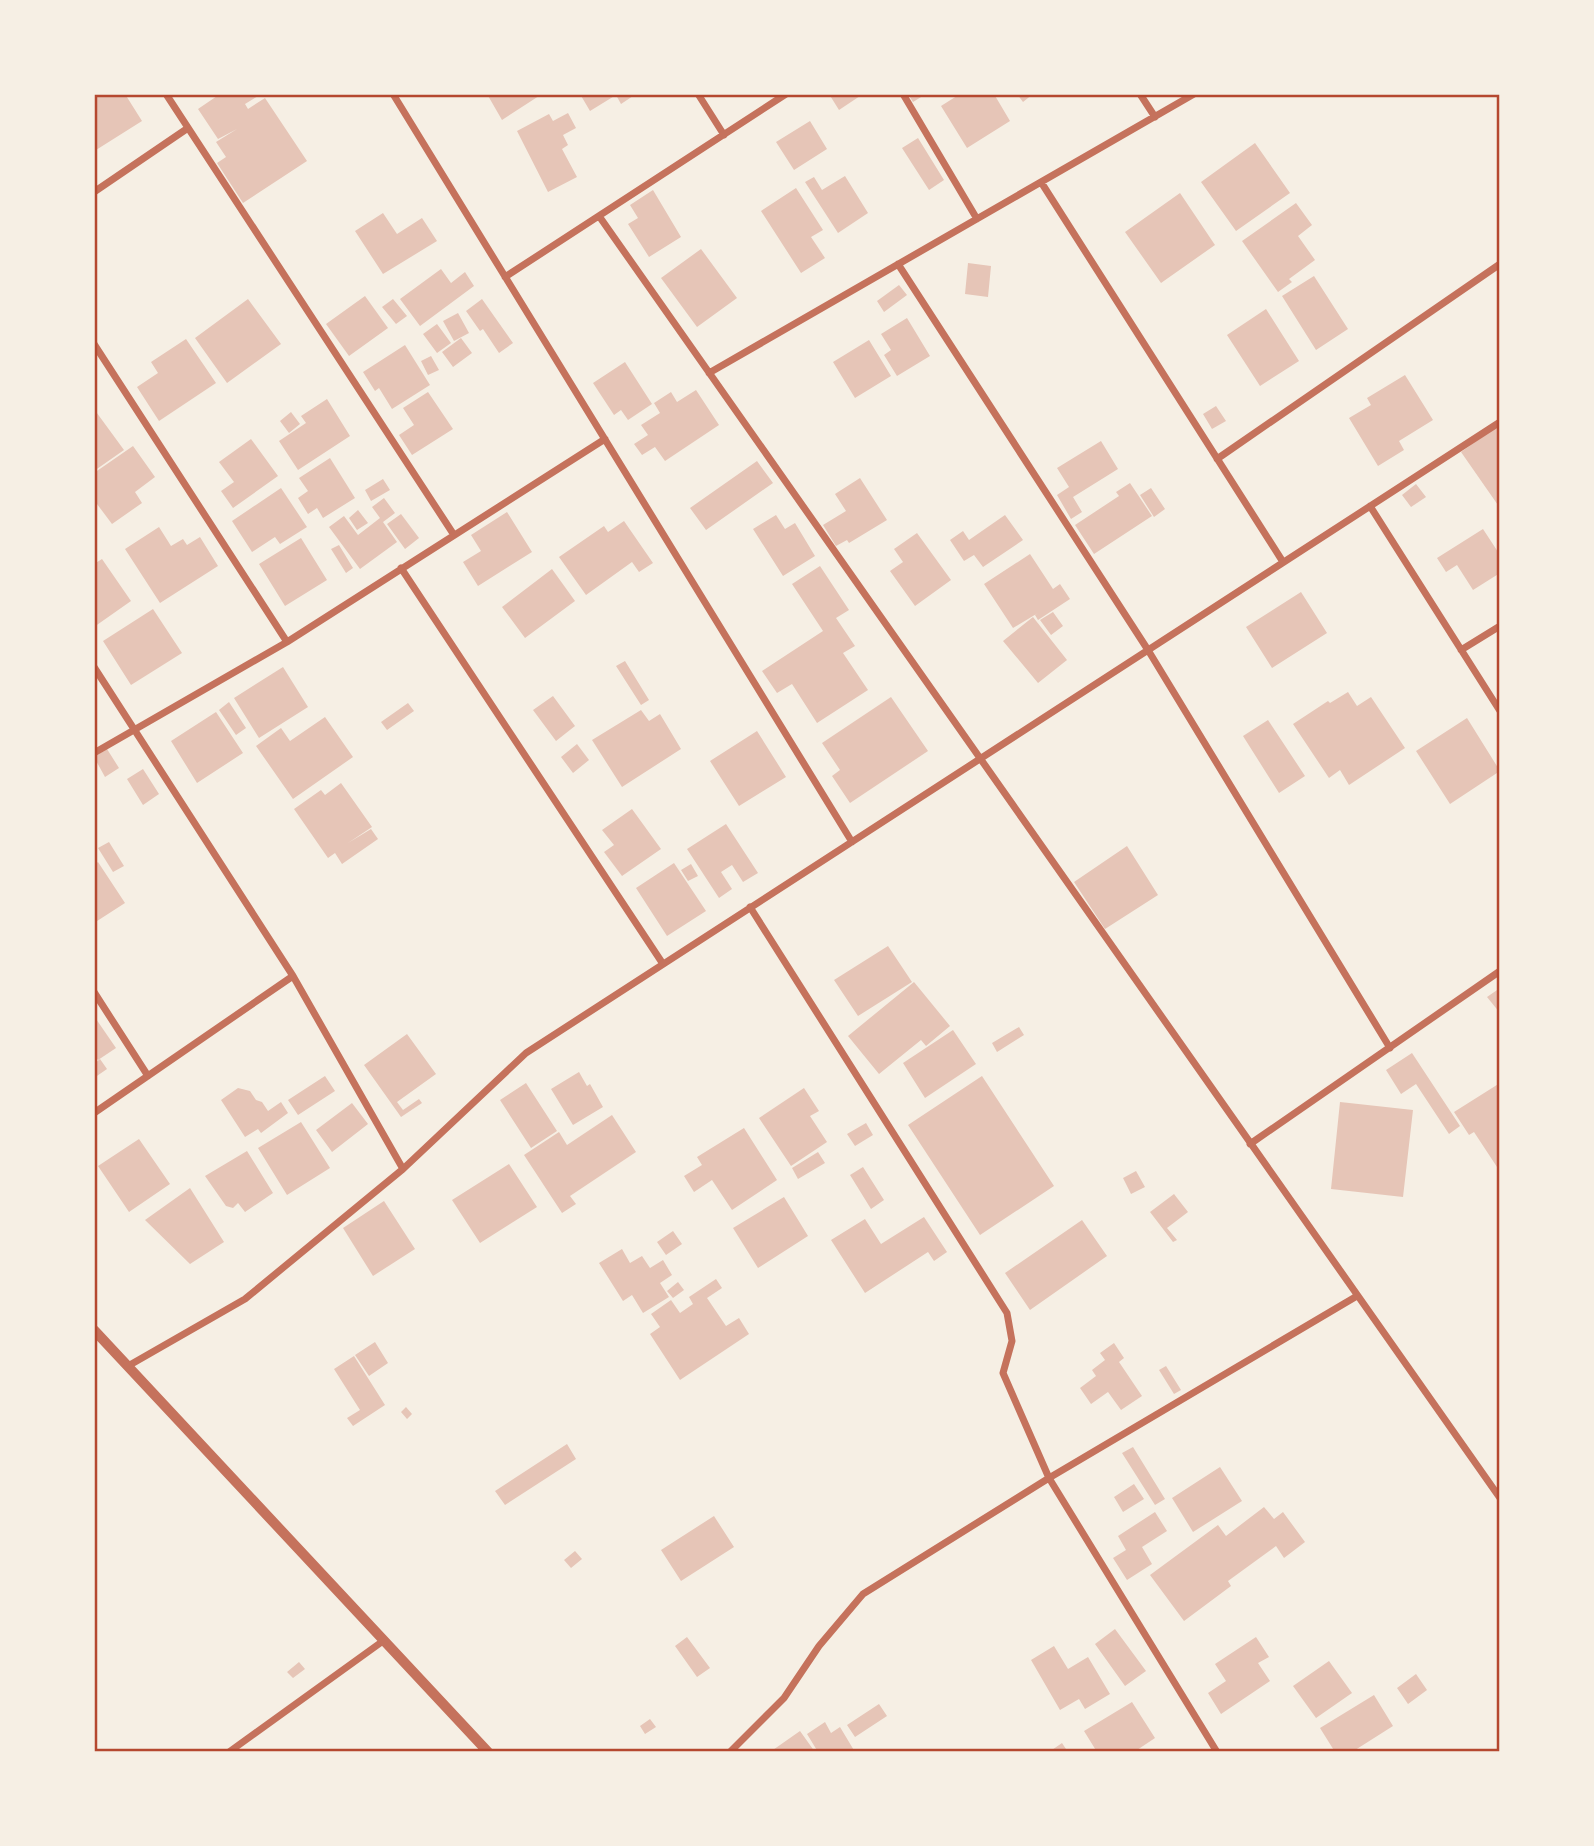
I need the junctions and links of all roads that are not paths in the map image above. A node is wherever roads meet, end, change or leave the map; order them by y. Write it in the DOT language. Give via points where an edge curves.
graph roads {
  1 [pos="166,94"];
  2 [pos="393,94"];
  3 [pos="698,94"];
  4 [pos="786,94"];
  5 [pos="903,94"];
  6 [pos="1140,94"];
  7 [pos="1194,94"];
  8 [pos="1155,117"];
  9 [pos="188,128"];
  10 [pos="724,135"];
  11 [pos="1041,182"];
  12 [pos="94,192"];
  13 [pos="599,216"];
  14 [pos="977,219"];
  15 [pos="898,264"];
  16 [pos="1500,264"];
  17 [pos="505,277"];
  18 [pos="94,344"];
  19 [pos="709,373"];
  20 [pos="1500,422"];
  21 [pos="605,439"];
  22 [pos="1217,459"];
  23 [pos="1370,506"];
  24 [pos="454,535"];
  25 [pos="1283,562"];
  26 [pos="401,568"];
  27 [pos="1500,626"];
  28 [pos="287,642"];
  29 [pos="1148,650"];
  30 [pos="1461,650"];
  31 [pos="94,667"];
  32 [pos="1500,711"];
  33 [pos="134,728"];
  34 [pos="94,752"];
  35 [pos="980,759"];
  36 [pos="852,842"];
  37 [pos="750,907"];
  38 [pos="663,964"];
  39 [pos="1500,971"];
  40 [pos="293,976"];
  41 [pos="94,992"];
  42 [pos="1390,1048"];
  43 [pos="148,1076"];
  44 [pos="94,1113"];
  45 [pos="1250,1143"];
  46 [pos="403,1168"];
  47 [pos="1357,1296"];
  48 [pos="94,1330"];
  49 [pos="128,1366"];
  50 [pos="1049,1478"];
  51 [pos="1500,1498"];
  52 [pos="383,1641"];
  53 [pos="229,1752"];
  54 [pos="488,1752"];
  55 [pos="730,1752"];
  56 [pos="1217,1752"];
  1 -- 9 [label="street"];
  2 -- 17 [label="street"];
  3 -- 10 [label="street"];
  4 -- 10 [label="street"];
  5 -- 14 [label="street"];
  6 -- 8 [label="street"];
  7 -- 8 [label="street"];
  8 -- 11 [label="street"];
  9 -- 12 [label="street"];
  9 -- 24 [label="street"];
  10 -- 13 [label="street"];
  11 -- 14 [label="street"];
  11 -- 22 [label="street"];
  13 -- 17 [label="street"];
  13 -- 19 [label="street"];
  14 -- 15 [label="street"];
  15 -- 19 [label="street"];
  15 -- 29 [label="street"];
  16 -- 22 [label="street"];
  17 -- 21 [label="street"];
  18 -- 28 [label="street"];
  19 -- 35 [label="street"];
  20 -- 23 [label="street"];
  21 -- 24 [label="street"];
  21 -- 36 [label="street"];
  22 -- 25 [label="street"];
  23 -- 25 [label="street"];
  23 -- 30 [label="street"];
  24 -- 26 [label="street"];
  25 -- 29 [label="street"];
  26 -- 28 [label="street"];
  26 -- 38 [label="street"];
  27 -- 30 [label="street"];
  28 -- 33 [label="street"];
  29 -- 35 [label="street"];
  29 -- 42 [label="street"];
  30 -- 32 [label="street"];
  31 -- 33 [label="street"];
  33 -- 34 [label="street"];
  33 -- 40 [label="street"];
  35 -- 36 [label="street"];
  35 -- 45 [label="street"];
  36 -- 37 [label="street"];
  37 -- 38 [label="street"];
  37 -- 50 [label="street" via="1007,1313 1012,1341 1003,1373"];
  38 -- 46 [label="street" via="526,1053"];
  39 -- 42 [label="street"];
  40 -- 43 [label="street"];
  40 -- 46 [label="street"];
  41 -- 43 [label="street"];
  42 -- 45 [label="street"];
  43 -- 44 [label="street"];
  45 -- 47 [label="street"];
  46 -- 49 [label="street" via="245,1299"];
  47 -- 50 [label="street"];
  47 -- 51 [label="street"];
  48 -- 49 [label="street"];
  49 -- 52 [label="street"];
  50 -- 55 [label="street" via="863,1594 819,1646 784,1698"];
  50 -- 56 [label="street"];
  52 -- 53 [label="street"];
  52 -- 54 [label="street"];
}
